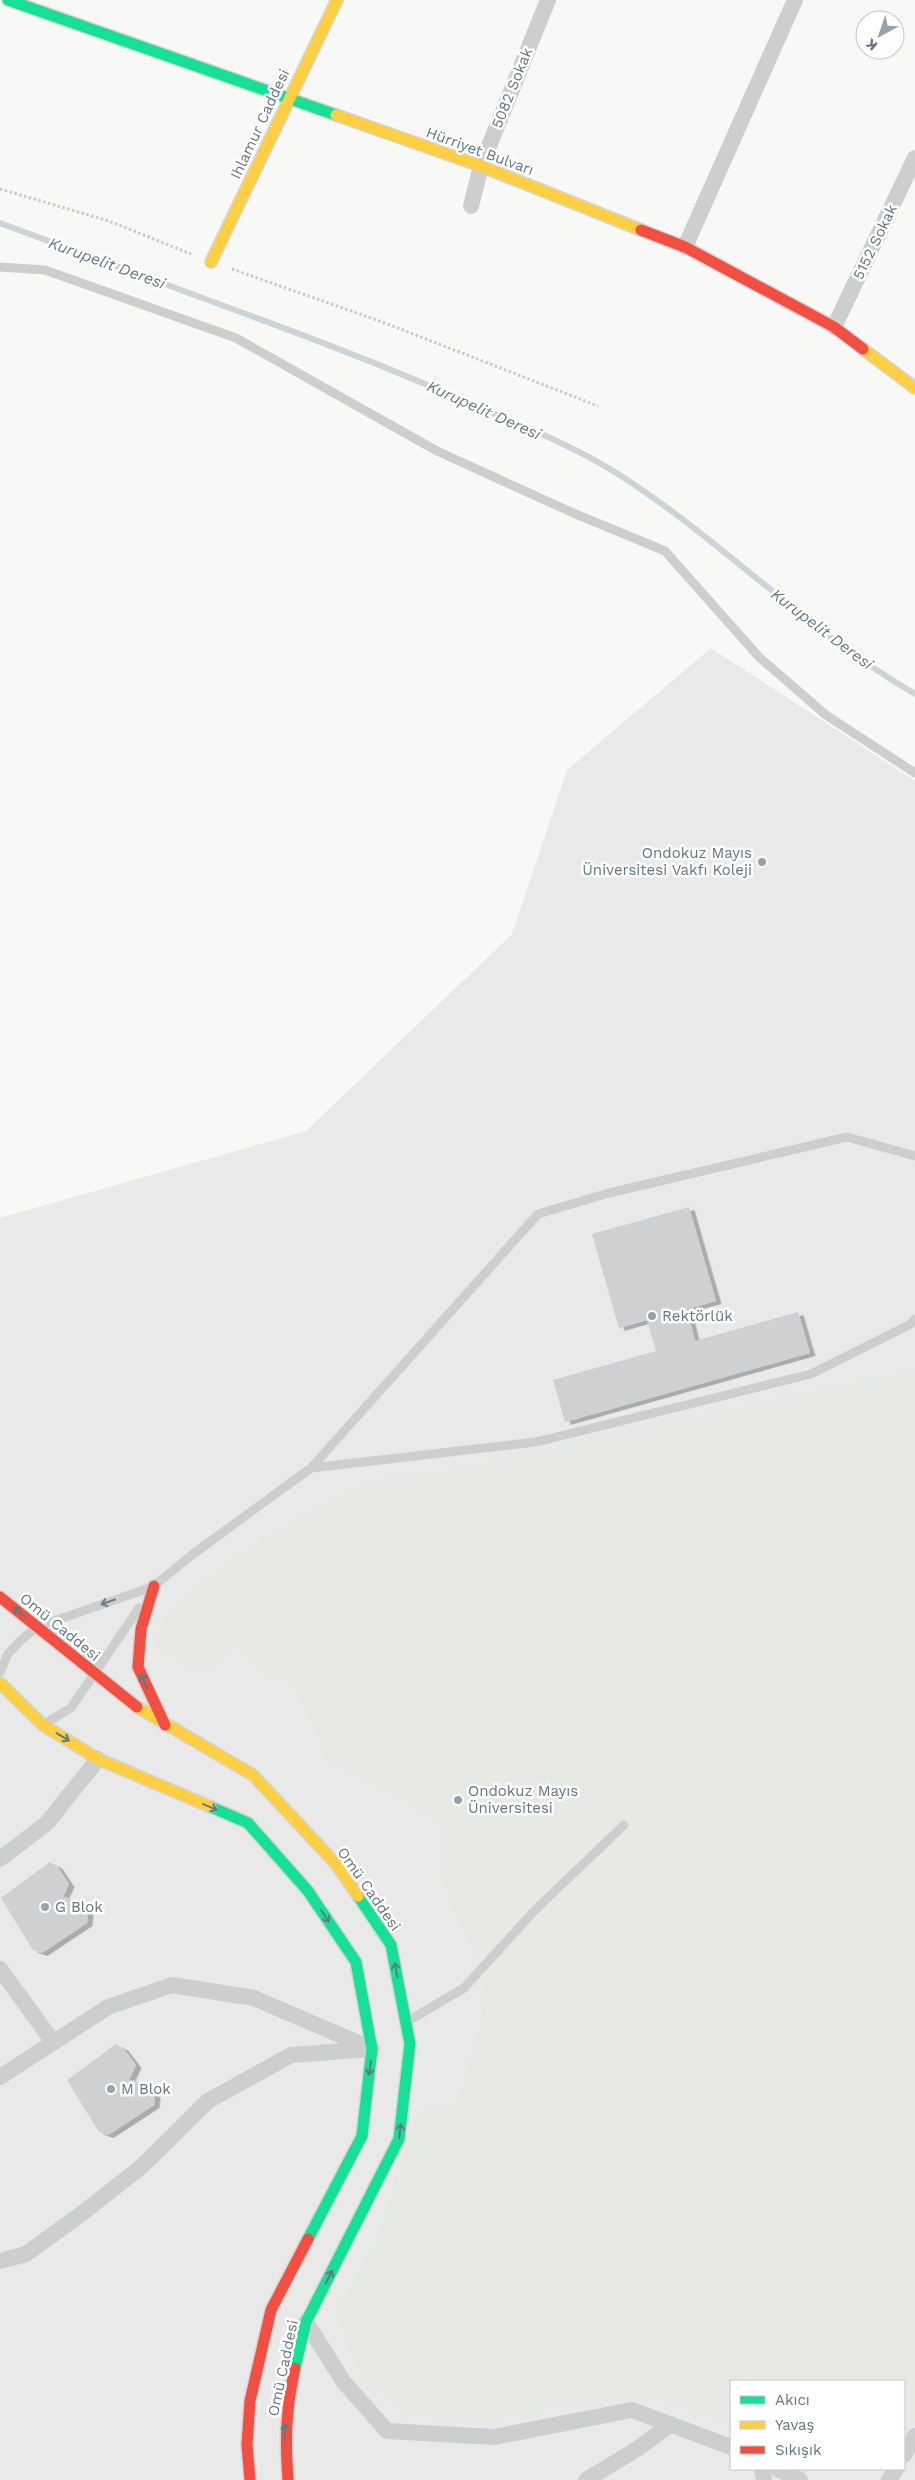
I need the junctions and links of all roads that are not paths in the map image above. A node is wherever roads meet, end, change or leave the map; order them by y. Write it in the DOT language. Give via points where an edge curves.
graph roads {
  1 [pos="8,0"];
  2 [pos="337,0"];
  3 [pos="548,0"];
  4 [pos="795,0"];
  5 [pos="287,100"];
  6 [pos="915,158"];
  7 [pos="481,166"];
  8 [pos="470,206"];
  9 [pos="686,247"];
  10 [pos="211,262"];
  11 [pos="0,268"];
  12 [pos="834,327"];
  13 [pos="915,388"];
  14 [pos="915,773"];
  15 [pos="915,1156"];
  16 [pos="915,1319"];
  17 [pos="311,1468"];
  18 [pos="154,1586"];
  19 [pos="0,1597"];
  20 [pos="37,1627"];
  21 [pos="0,1672"];
  22 [pos="94,1675"];
  23 [pos="0,1683"];
  24 [pos="42,1725"];
  25 [pos="165,1725"];
  26 [pos="98,1759"];
  27 [pos="624,1825"];
  28 [pos="0,1859"];
  29 [pos="0,1969"];
  30 [pos="406,2022"];
  31 [pos="53,2042"];
  32 [pos="372,2049"];
  33 [pos="2,2073"];
  34 [pos="0,2261"];
  35 [pos="306,2322"];
  36 [pos="671,2424"];
  37 [pos="915,2436"];
  38 [pos="730,2447"];
  39 [pos="905,2453"];
  40 [pos="780,2470"];
  41 [pos="250,2480"];
  42 [pos="288,2480"];
  43 [pos="586,2480"];
  44 [pos="800,2480"];
  1 -- 5 [label="street, Hürriyet Bulvarı"];
  2 -- 5 [label="street, Ihlamur Caddesi"];
  3 -- 7 [label="street, 5082 Sokak"];
  4 -- 9 [label="street"];
  5 -- 7 [label="street, Hürriyet Bulvarı"];
  5 -- 10 [label="street, Ihlamur Caddesi"];
  6 -- 12 [label="street, 5152 Sokak"];
  7 -- 8 [label="street, 5082 Sokak"];
  7 -- 9 [label="street, Hürriyet Bulvarı"];
  9 -- 12 [label="street, Hürriyet Bulvarı"];
  11 -- 14 [label="lane" via="45,270 236,338 437,451 665,551 759,657 826,715"];
  12 -- 13 [label="street, Hürriyet Bulvarı"];
  15 -- 17 [label="lane" via="847,1137 609,1193 538,1214"];
  16 -- 17 [label="lane" via="811,1374 536,1442"];
  17 -- 18 [label="lane"];
  18 -- 20 [label="lane, one-way"];
  18 -- 22 [label="lane"];
  25 -- 18 [label="street, one-way" via="138,1667 141,1629"];
  20 -- 19 [label="street, Omü Caddesi, one-way"];
  20 -- 21 [label="lane" via="8,1654"];
  20 -- 22 [label="street, Omü Caddesi"];
  22 -- 24 [label="lane" via="71,1708"];
  22 -- 25 [label="street, Omü Caddesi"];
  23 -- 24 [label="street, Omü Caddesi"];
  24 -- 26 [label="street, Omü Caddesi, one-way"];
  30 -- 25 [label="street, Omü Caddesi, one-way" via="391,1945 336,1864 253,1775"];
  26 -- 28 [label="street" via="47,1823"];
  26 -- 32 [label="street, Omü Caddesi, one-way" via="248,1823 308,1892 356,1962"];
  27 -- 30 [label="lane" via="535,1910 464,1988"];
  29 -- 31 [label="street"];
  35 -- 30 [label="street, Omü Caddesi, one-way" via="399,2140 410,2044"];
  31 -- 32 [label="street" via="108,2007 172,1985 254,1998"];
  31 -- 33 [label="street"];
  32 -- 34 [label="street" via="291,2055 208,2101 140,2168 81,2214 26,2254"];
  32 -- 41 [label="street, Omü Caddesi, one-way" via="362,2136 271,2310 250,2401 247,2445"];
  35 -- 36 [label="street" via="343,2381 388,2431 494,2437 632,2410"];
  42 -- 35 [label="street, Omü Caddesi, one-way" via="287,2404"];
  36 -- 38 [label="street"];
  36 -- 43 [label="street"];
  37 -- 39 [label="street"];
  40 -- 44 [label="street"];
}
